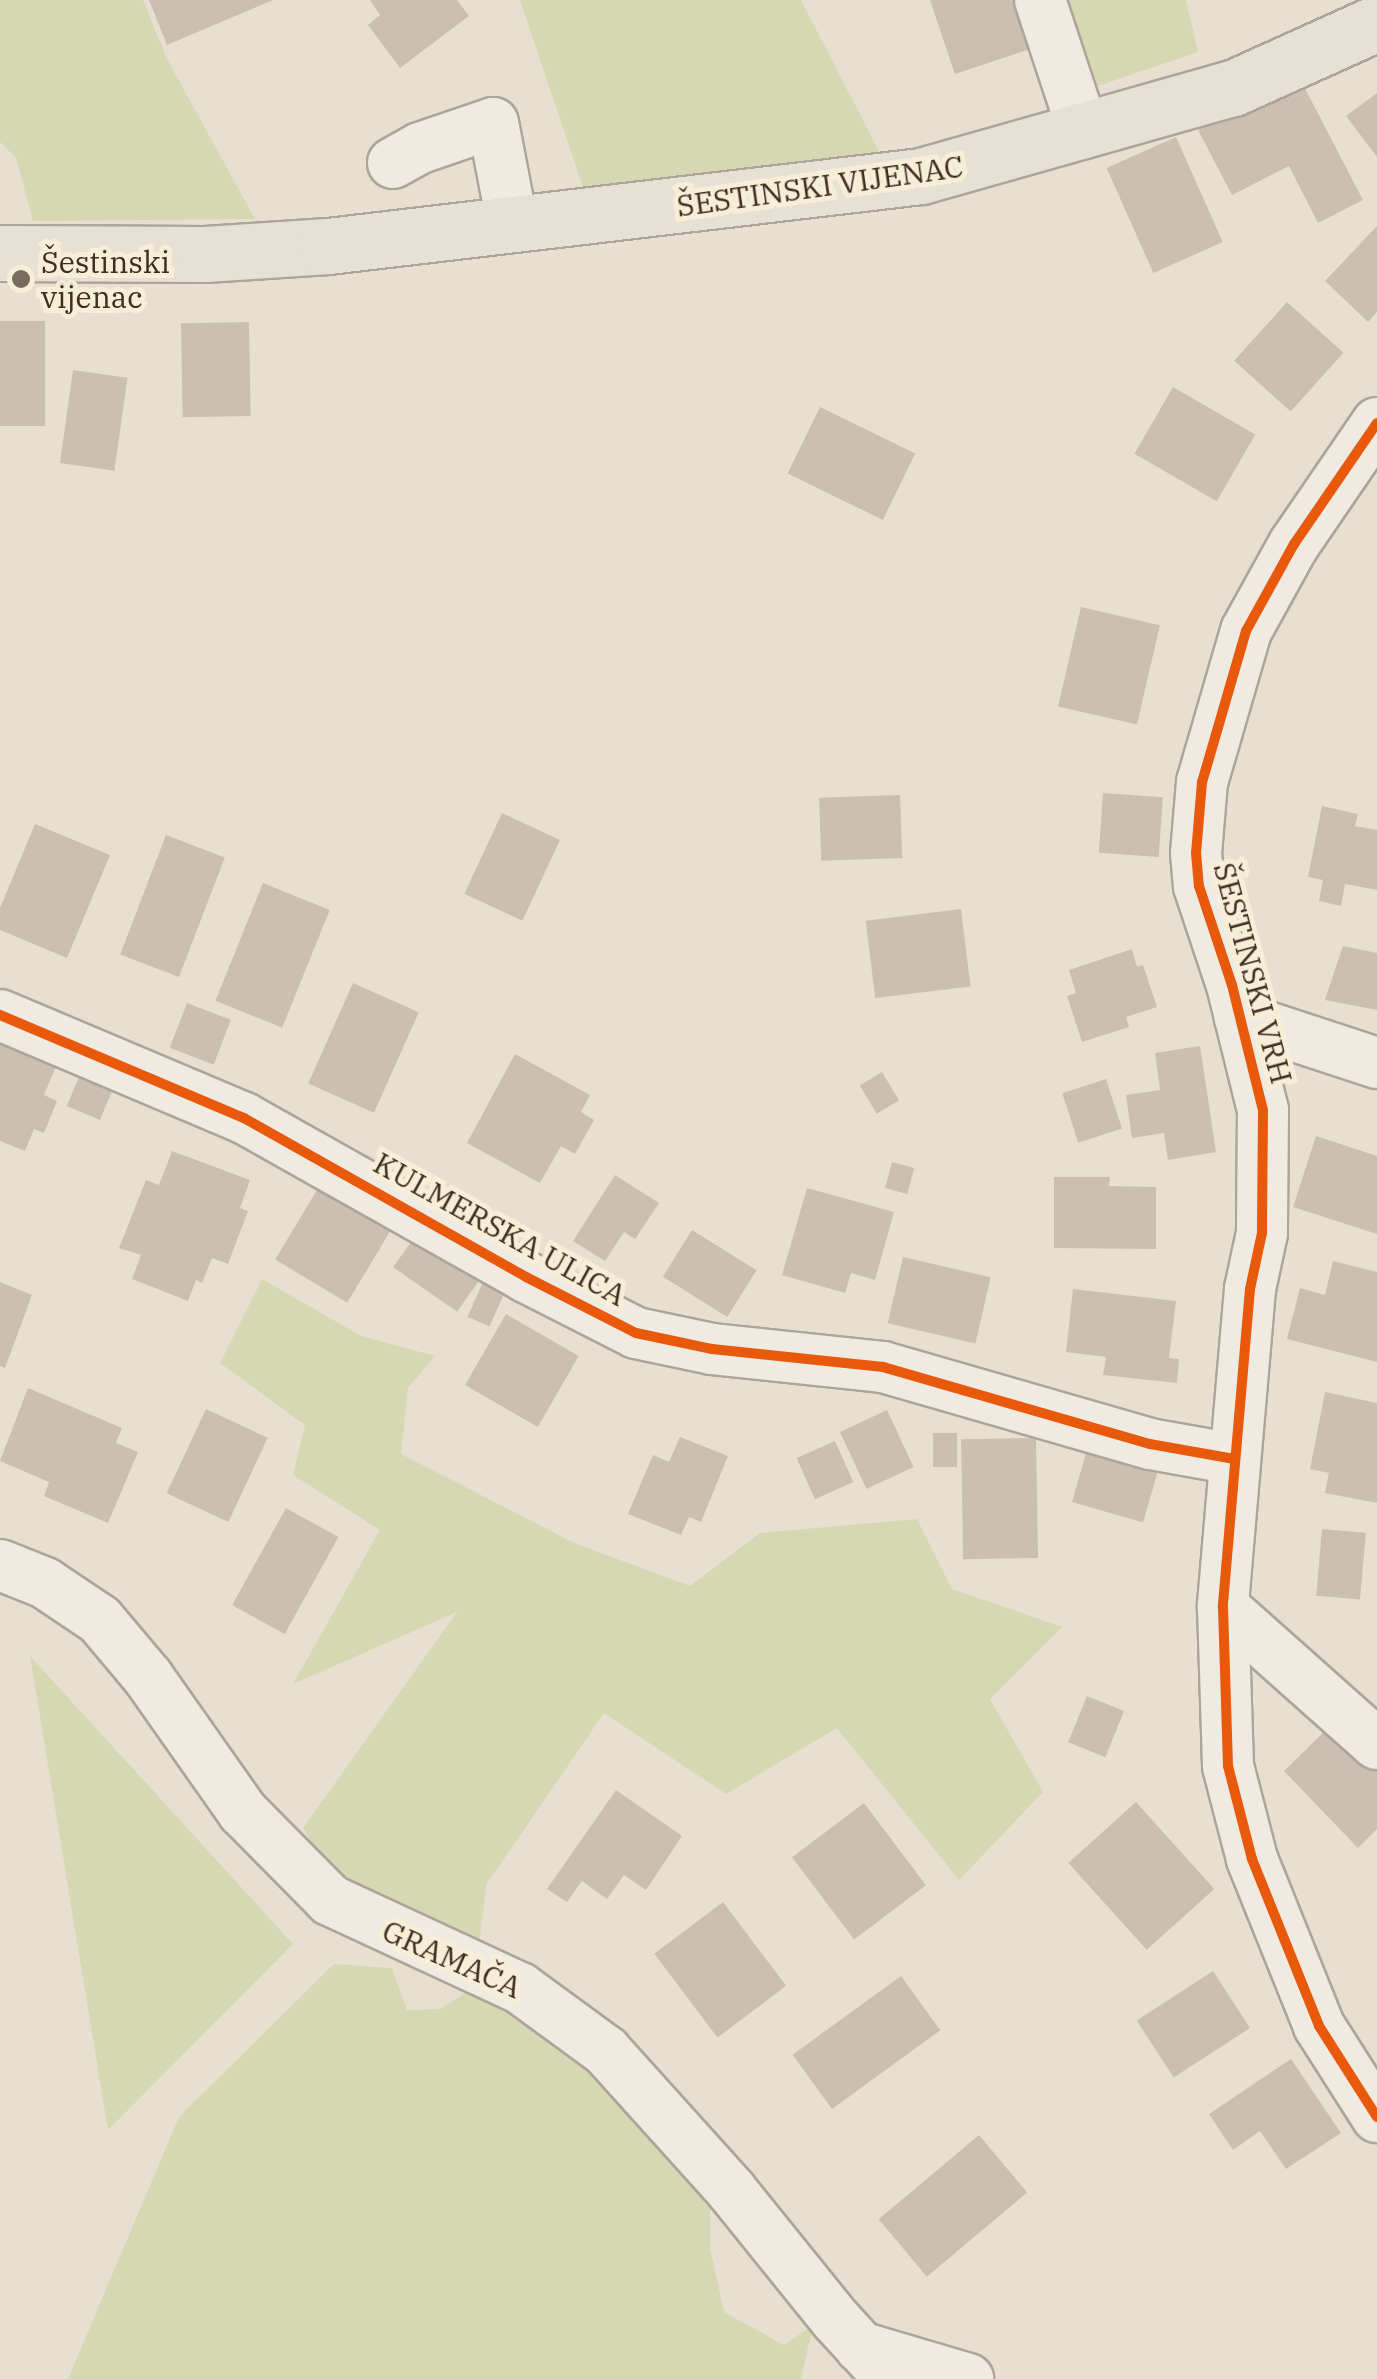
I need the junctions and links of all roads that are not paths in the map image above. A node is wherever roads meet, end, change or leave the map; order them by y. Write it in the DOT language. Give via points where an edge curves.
graph roads {
  1 [pos="1040,0"];
  2 [pos="1377,23"];
  3 [pos="1084,134"];
  4 [pos="392,163"];
  5 [pos="513,227"];
  6 [pos="0,253"];
  7 [pos="1377,423"];
  8 [pos="0,1014"];
  9 [pos="1240,1018"];
  10 [pos="1377,1063"];
  11 [pos="1234,1459"];
  12 [pos="0,1565"];
  13 [pos="1224,1608"];
  14 [pos="1377,1744"];
  15 [pos="1377,2117"];
  16 [pos="875,2363"];
  17 [pos="968,2379"];
  1 -- 3 [label="street"];
  2 -- 3 [label="main road, ŠESTINSKI VIJENAC" via="1233,88"];
  3 -- 5 [label="main road, ŠESTINSKI VIJENAC" via="921,176"];
  4 -- 5 [label="street" via="493,123"];
  5 -- 6 [label="main road, ŠESTINSKI VIJENAC" via="259,252"];
  7 -- 9 [label="street, ŠESTINSKI VRH" via="1294,544 1246,631 1206,764 1196,813 1199,886"];
  8 -- 11 [label="street, KULMERSKA ULICA" via="244,1118 636,1332 712,1349 883,1367 1083,1426"];
  9 -- 10 [label="street, ŠESTINSKI VRH"];
  9 -- 11 [label="street, ŠESTINSKI VRH" via="1263,1110 1264,1160 1262,1233 1250,1289"];
  11 -- 13 [label="street, ŠESTINSKI VRH"];
  12 -- 16 [label="street, GRAMAČA" via="45,1582 100,1620 243,1812 330,1900 520,1988 606,2052"];
  13 -- 14 [label="street"];
  13 -- 15 [label="street, ŠESTINSKI VRH" via="1228,1766 1252,1860 1320,2026"];
  16 -- 17 [label="street"];
}
